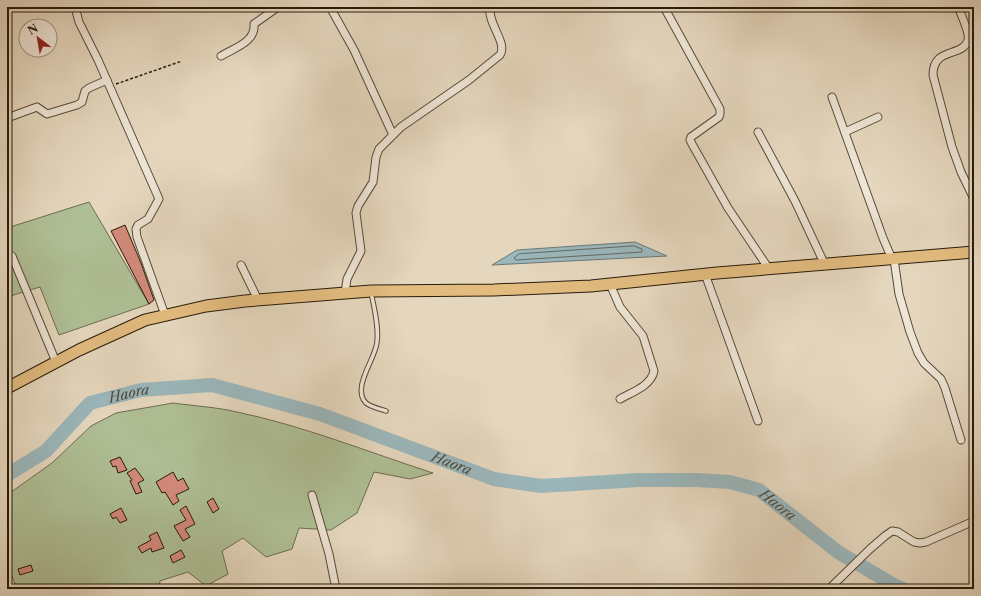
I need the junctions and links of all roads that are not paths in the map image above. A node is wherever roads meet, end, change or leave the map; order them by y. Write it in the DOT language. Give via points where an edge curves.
graph roads {
  1 [pos="75,7"];
  2 [pos="278,7"];
  3 [pos="330,7"];
  4 [pos="490,7"];
  5 [pos="664,7"];
  6 [pos="958,7"];
  7 [pos="221,56"];
  8 [pos="109,83"];
  9 [pos="832,97"];
  10 [pos="878,117"];
  11 [pos="7,118"];
  12 [pos="758,132"];
  13 [pos="844,132"];
  14 [pos="393,135"];
  15 [pos="974,199"];
  16 [pos="974,252"];
  17 [pos="12,256"];
  18 [pos="893,259"];
  19 [pos="825,265"];
  20 [pos="241,266"];
  21 [pos="769,269"];
  22 [pos="704,274"];
  23 [pos="610,284"];
  24 [pos="371,291"];
  25 [pos="345,293"];
  26 [pos="258,300"];
  27 [pos="165,315"];
  28 [pos="56,362"];
  29 [pos="7,388"];
  30 [pos="620,398"];
  31 [pos="386,411"];
  32 [pos="758,421"];
  33 [pos="961,440"];
  34 [pos="312,495"];
  35 [pos="974,522"];
  36 [pos="336,589"];
  37 [pos="829,589"];
  1 -- 8 [label="street" via="79,22"];
  2 -- 7 [label="street" via="254,24 253,35 249,40"];
  3 -- 14 [label="street" via="354,50"];
  4 -- 14 [label="street" via="490,16 502,46 500,56"];
  5 -- 21 [label="street" via="720,109 719,117 690,140 728,208"];
  6 -- 15 [label="street" via="968,41 965,46 936,60 933,75 952,147"];
  8 -- 11 [label="street" via="84,91 82,102 77,105 47,114 37,107"];
  8 -- 27 [label="street" via="159,199 148,219 136,229"];
  9 -- 13 [label="street"];
  10 -- 13 [label="street"];
  12 -- 19 [label="street" via="795,201"];
  13 -- 18 [label="street"];
  14 -- 25 [label="street" via="379,149 373,182 358,206 356,213 361,250 347,279"];
  16 -- 18 [label="highway"];
  17 -- 28 [label="street"];
  18 -- 19 [label="highway"];
  18 -- 33 [label="street" via="899,294 918,353 924,363 941,379"];
  19 -- 21 [label="highway"];
  20 -- 26 [label="street"];
  21 -- 22 [label="highway"];
  22 -- 23 [label="highway"];
  22 -- 32 [label="street"];
  23 -- 24 [label="highway" via="494,290"];
  23 -- 30 [label="street" via="620,307 643,336 654,371 651,379 643,386"];
  24 -- 25 [label="highway"];
  24 -- 31 [label="lane" via="378,341 361,393 371,406"];
  25 -- 26 [label="highway"];
  26 -- 27 [label="highway" via="206,306"];
  27 -- 28 [label="highway" via="145,320"];
  28 -- 29 [label="highway"];
  34 -- 36 [label="street" via="330,554"];
  35 -- 37 [label="street" via="920,543 898,532 892,532 870,549"];
}
